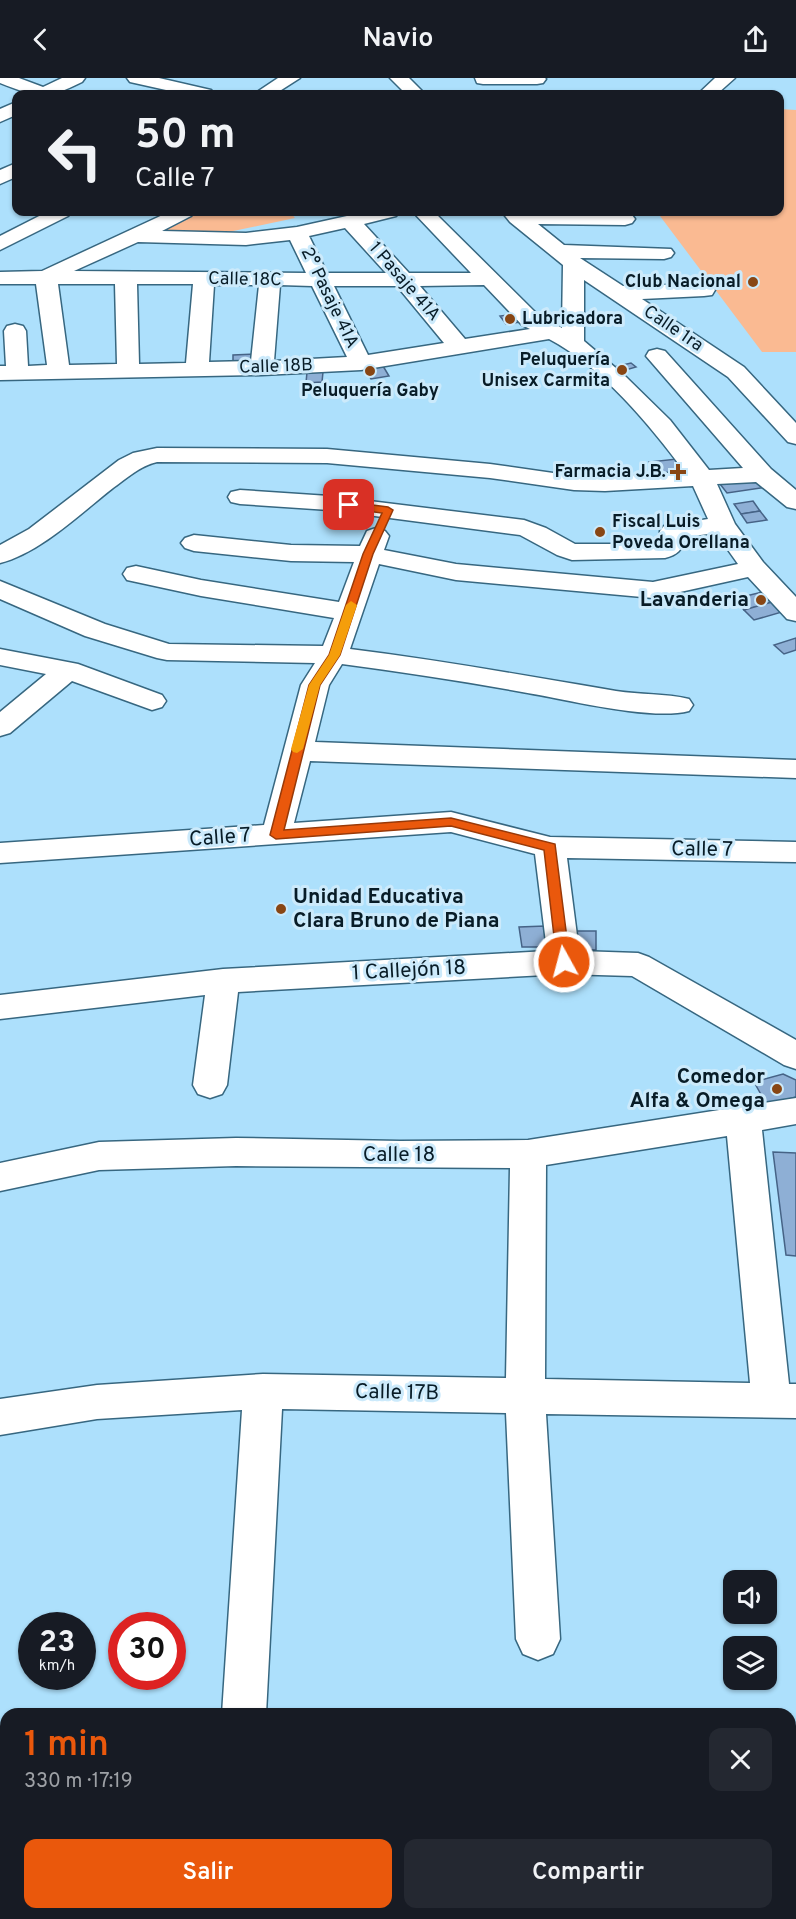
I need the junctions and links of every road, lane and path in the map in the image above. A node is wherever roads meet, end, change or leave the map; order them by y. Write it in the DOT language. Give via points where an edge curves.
graph roads {
  1 [pos="2,78"];
  2 [pos="76,78"];
  3 [pos="136,78"];
  4 [pos="291,78"];
  5 [pos="399,78"];
  6 [pos="483,78"];
  7 [pos="726,78"];
  8 [pos="537,84"];
  9 [pos="166,86"];
  10 [pos="34,90"];
  11 [pos="52,90"];
  12 [pos="186,90"];
  13 [pos="270,90"];
  14 [pos="304,90"];
  15 [pos="412,90"];
  16 [pos="502,90"];
  17 [pos="712,90"];
  18 [pos="53,216"];
  19 [pos="176,216"];
  20 [pos="304,216"];
  21 [pos="368,216"];
  22 [pos="427,216"];
  23 [pos="515,216"];
  24 [pos="542,216"];
  25 [pos="625,219"];
  26 [pos="349,220"];
  27 [pos="307,230"];
  28 [pos="135,236"];
  29 [pos="0,244"];
  30 [pos="664,253"];
  31 [pos="568,257"];
  32 [pos="46,276"];
  33 [pos="0,278"];
  34 [pos="126,278"];
  35 [pos="204,279"];
  36 [pos="490,279"];
  37 [pos="322,280"];
  38 [pos="270,281"];
  39 [pos="404,281"];
  40 [pos="704,290"];
  41 [pos="620,293"];
  42 [pos="15,331"];
  43 [pos="550,332"];
  44 [pos="573,343"];
  45 [pos="458,345"];
  46 [pos="657,356"];
  47 [pos="361,363"];
  48 [pos="8,369"];
  49 [pos="197,369"];
  50 [pos="262,369"];
  51 [pos="128,371"];
  52 [pos="59,374"];
  53 [pos="796,437"];
  54 [pos="762,474"];
  55 [pos="702,478"];
  56 [pos="240,497"];
  57 [pos="796,502"];
  58 [pos="388,510"];
  59 [pos="723,524"];
  60 [pos="194,543"];
  61 [pos="368,554"];
  62 [pos="0,555"];
  63 [pos="754,568"];
  64 [pos="136,574"];
  65 [pos="0,589"];
  66 [pos="349,612"];
  67 [pos="796,613"];
  68 [pos="334,655"];
  69 [pos="0,657"];
  70 [pos="68,670"];
  71 [pos="152,701"];
  72 [pos="679,705"];
  73 [pos="0,727"];
  74 [pos="297,751"];
  75 [pos="796,769"];
  76 [pos="276,835"];
  77 [pos="550,847"];
  78 [pos="796,852"];
  79 [pos="0,853"];
  80 [pos="564,962"];
  81 [pos="223,981"];
  82 [pos="0,1007"];
  83 [pos="796,1056"];
  84 [pos="210,1085"];
  85 [pos="796,1111"];
  86 [pos="743,1119"];
  87 [pos="528,1154"];
  88 [pos="0,1177"];
  89 [pos="263,1391"];
  90 [pos="525,1396"];
  91 [pos="783,1400"];
  92 [pos="0,1417"];
  93 [pos="538,1640"];
  94 [pos="244,1708"];
  1 -- 10 [label="street"];
  2 -- 11 [label="street"];
  3 -- 9 [label="street"];
  4 -- 13 [label="street"];
  4 -- 14 [label="street"];
  5 -- 15 [label="street"];
  6 -- 8 [label="street"];
  6 -- 16 [label="street"];
  7 -- 17 [label="street"];
  9 -- 12 [label="street"];
  18 -- 29 [label="street"];
  19 -- 28 [label="street"];
  20 -- 27 [label="street, 2° Pasaje 41A"];
  21 -- 26 [label="street"];
  22 -- 36 [label="street"];
  23 -- 31 [label="street, Calle 1ra"];
  24 -- 25 [label="street"];
  26 -- 27 [label="street"];
  26 -- 39 [label="street, 1 Pasaje 41A"];
  27 -- 28 [label="street" via="246,238"];
  27 -- 37 [label="street, 2° Pasaje 41A"];
  28 -- 32 [label="street"];
  30 -- 31 [label="street"];
  31 -- 41 [label="street, Calle 1ra"];
  31 -- 44 [label="street"];
  32 -- 33 [label="street, Calle 18C"];
  32 -- 34 [label="street, Calle 18C"];
  32 -- 52 [label="street"];
  34 -- 35 [label="street, Calle 18C"];
  34 -- 51 [label="street"];
  35 -- 38 [label="street, Calle 18C"];
  35 -- 49 [label="street"];
  36 -- 39 [label="street, Calle 18C"];
  36 -- 43 [label="street" via="530,320"];
  37 -- 38 [label="street, Calle 18C"];
  37 -- 39 [label="street, Calle 18C"];
  37 -- 47 [label="street, 2° Pasaje 41A"];
  38 -- 50 [label="street"];
  39 -- 45 [label="street, 1 Pasaje 41A"];
  40 -- 41 [label="street"];
  41 -- 53 [label="street, Calle 1ra" via="736,372"];
  42 -- 48 [label="street"];
  43 -- 44 [label="street"];
  43 -- 45 [label="street, Calle 18B"];
  44 -- 55 [label="street" via="662,425"];
  45 -- 47 [label="street, Calle 18B"];
  46 -- 54 [label="street"];
  47 -- 50 [label="street, Calle 18B"];
  48 -- 52 [label="street, Calle 18B"];
  49 -- 50 [label="street, Calle 18B"];
  49 -- 51 [label="street, Calle 18B"];
  51 -- 52 [label="street, Calle 18B"];
  54 -- 55 [label="street"];
  54 -- 57 [label="street"];
  55 -- 59 [label="street"];
  55 -- 62 [label="street" via="574,483 327,456 157,455 128,465 38,534"];
  56 -- 58 [label="street"];
  58 -- 59 [label="street" via="524,528 573,552 665,550 671,545 673,531"];
  58 -- 61 [label="street"];
  59 -- 63 [label="street"];
  60 -- 61 [label="street" via="291,553"];
  61 -- 63 [label="street" via="456,573 653,590"];
  61 -- 66 [label="street"];
  63 -- 67 [label="street"];
  64 -- 66 [label="street"];
  65 -- 68 [label="street" via="95,630 167,652"];
  66 -- 68 [label="street"];
  68 -- 72 [label="street" via="448,670 628,702"];
  68 -- 74 [label="street" via="315,685"];
  69 -- 70 [label="street"];
  70 -- 71 [label="street"];
  70 -- 73 [label="street"];
  74 -- 75 [label="street"];
  74 -- 76 [label="street"];
  76 -- 77 [label="street, Calle 7" via="451,822"];
  76 -- 79 [label="street, Calle 7"];
  77 -- 78 [label="street, Calle 7"];
  77 -- 80 [label="street"];
  80 -- 81 [label="street, 1 Callejón 18"];
  80 -- 83 [label="street, 1 Callejón 18" via="638,965"];
  81 -- 82 [label="street, 1 Callejón 18"];
  81 -- 84 [label="street"];
  85 -- 86 [label="street, Calle 18"];
  86 -- 87 [label="street, Calle 18"];
  86 -- 91 [label="street"];
  87 -- 88 [label="street, Calle 18" via="236,1152 99,1156"];
  87 -- 90 [label="street"];
  89 -- 90 [label="street, Calle 17B"];
  89 -- 92 [label="street, Calle 17B" via="97,1402"];
  89 -- 94 [label="street"];
  90 -- 91 [label="street, Calle 17B"];
  90 -- 93 [label="street"];
}
